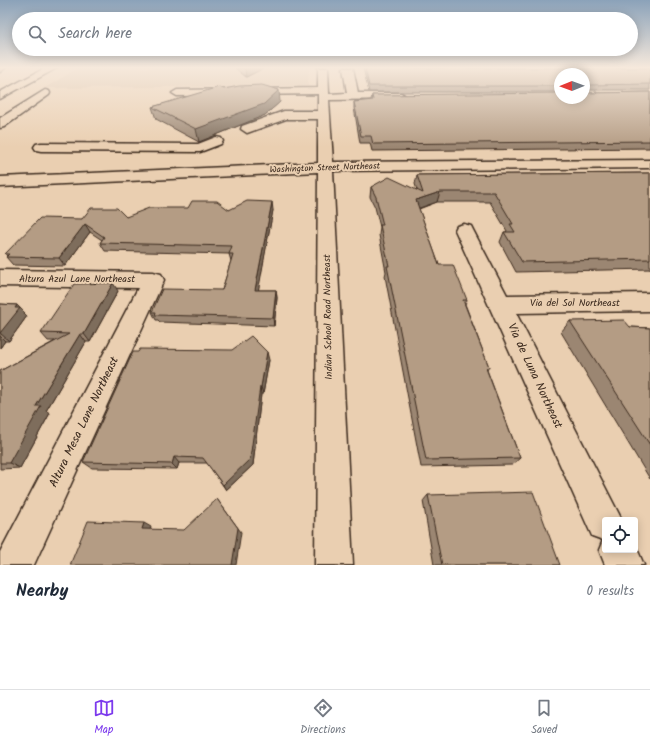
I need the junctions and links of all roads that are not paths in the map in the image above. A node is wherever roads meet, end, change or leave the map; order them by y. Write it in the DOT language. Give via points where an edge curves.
graph roads {
  1 [pos="45,94"];
  2 [pos="244,94"];
  3 [pos="319,94"];
  4 [pos="323,96"];
  5 [pos="353,96"];
  6 [pos="414,96"];
  7 [pos="0,124"];
  8 [pos="247,129"];
  9 [pos="216,141"];
  10 [pos="41,148"];
  11 [pos="650,164"];
  12 [pos="325,166"];
  13 [pos="0,182"];
  14 [pos="464,230"];
  15 [pos="0,278"];
  16 [pos="153,280"];
  17 [pos="650,302"];
  18 [pos="500,304"];
  19 [pos="602,517"];
  20 [pos="619,553"];
  21 [pos="14,565"];
  22 [pos="334,565"];
  23 [pos="625,565"];
  1 -- 7 [label="main road"];
  2 -- 4 [label="main road"];
  3 -- 4 [label="main road"];
  4 -- 5 [label="main road"];
  4 -- 8 [label="main road"];
  4 -- 12 [label="main road, Indian School Road Northeast"];
  5 -- 6 [label="main road"];
  9 -- 10 [label="main road" via="200,148"];
  11 -- 12 [label="main road, Washington Street Northeast"];
  12 -- 13 [label="main road, Washington Street Northeast"];
  12 -- 22 [label="main road, Indian School Road Northeast"];
  14 -- 18 [label="main road, Via de Luna Northeast"];
  15 -- 16 [label="main road, Altura Azul Lane Northeast"];
  16 -- 21 [label="main road, Altura Mesa Lane Northeast"];
  17 -- 18 [label="main road, Via del Sol Northeast"];
  18 -- 19 [label="main road, Via de Luna Northeast"];
  20 -- 23 [label="main road"];
}
